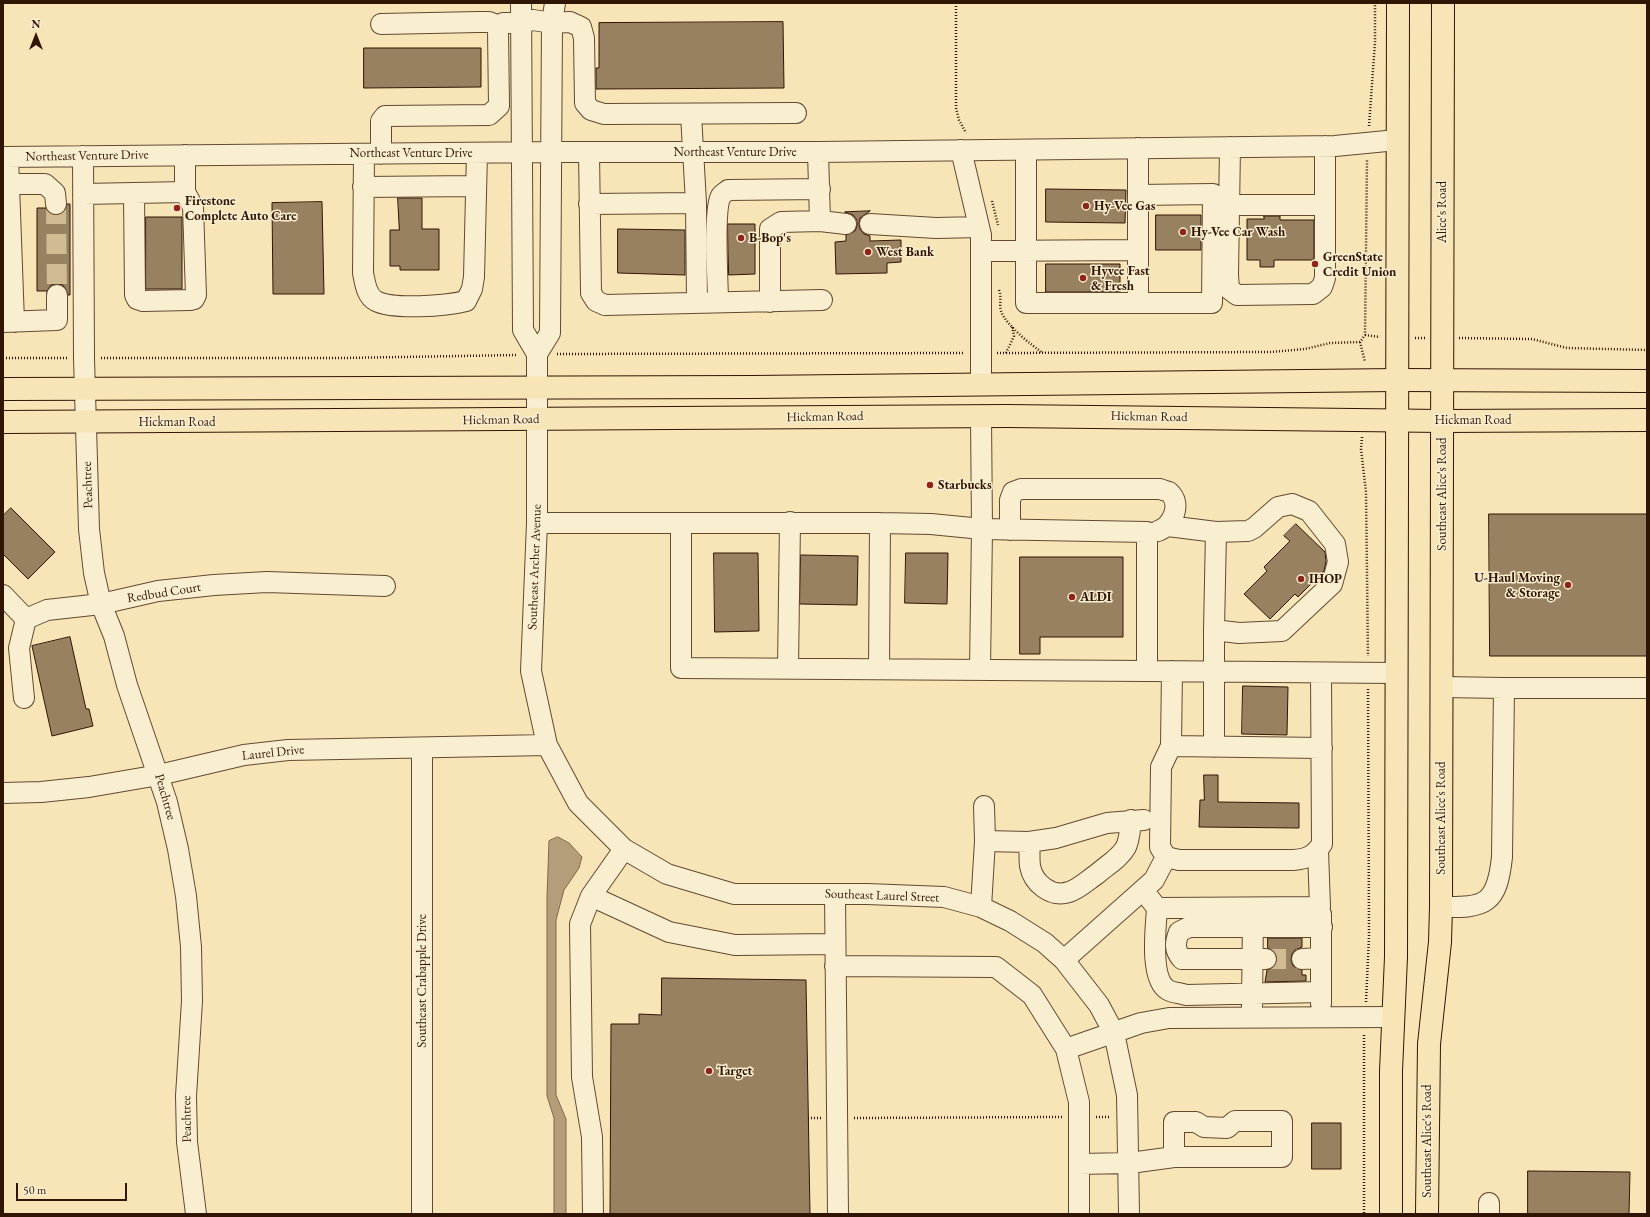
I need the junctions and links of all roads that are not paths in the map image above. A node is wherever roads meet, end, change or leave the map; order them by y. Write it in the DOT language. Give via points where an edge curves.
graph roads {
  1 [pos="521,3"];
  2 [pos="555,3"];
  3 [pos="1398,3"];
  4 [pos="1443,3"];
  5 [pos="520,23"];
  6 [pos="552,23"];
  7 [pos="381,24"];
  8 [pos="499,26"];
  9 [pos="796,113"];
  10 [pos="691,114"];
  11 [pos="1397,140"];
  12 [pos="1325,146"];
  13 [pos="1230,147"];
  14 [pos="1138,148"];
  15 [pos="961,150"];
  16 [pos="1026,150"];
  17 [pos="523,152"];
  18 [pos="550,152"];
  19 [pos="589,152"];
  20 [pos="693,152"];
  21 [pos="818,152"];
  22 [pos="477,153"];
  23 [pos="372,154"];
  24 [pos="185,155"];
  25 [pos="83,156"];
  26 [pos="6,157"];
  27 [pos="9,184"];
  28 [pos="476,186"];
  29 [pos="363,187"];
  30 [pos="820,189"];
  31 [pos="185,192"];
  32 [pos="83,194"];
  33 [pos="134,194"];
  34 [pos="1138,195"];
  35 [pos="696,202"];
  36 [pos="56,204"];
  37 [pos="589,204"];
  38 [pos="1229,205"];
  39 [pos="1326,205"];
  40 [pos="820,221"];
  41 [pos="846,224"];
  42 [pos="870,224"];
  43 [pos="979,227"];
  44 [pos="1026,250"];
  45 [pos="1138,250"];
  46 [pos="982,251"];
  47 [pos="57,295"];
  48 [pos="822,300"];
  49 [pos="697,302"];
  50 [pos="718,302"];
  51 [pos="770,302"];
  52 [pos="1138,303"];
  53 [pos="9,322"];
  54 [pos="537,354"];
  55 [pos="1397,380"];
  56 [pos="1442,381"];
  57 [pos="1647,381"];
  58 [pos="981,384"];
  59 [pos="537,387"];
  60 [pos="3,389"];
  61 [pos="85,389"];
  62 [pos="981,416"];
  63 [pos="536,419"];
  64 [pos="1397,420"];
  65 [pos="1647,420"];
  66 [pos="1442,421"];
  67 [pos="3,422"];
  68 [pos="87,422"];
  69 [pos="790,522"];
  70 [pos="537,523"];
  71 [pos="880,523"];
  72 [pos="681,524"];
  73 [pos="1168,526"];
  74 [pos="982,529"];
  75 [pos="1010,530"];
  76 [pos="1147,532"];
  77 [pos="1216,532"];
  78 [pos="385,586"];
  79 [pos="3,595"];
  80 [pos="101,604"];
  81 [pos="26,619"];
  82 [pos="1214,630"];
  83 [pos="788,668"];
  84 [pos="879,668"];
  85 [pos="980,669"];
  86 [pos="1147,671"];
  87 [pos="1172,671"];
  88 [pos="1213,671"];
  89 [pos="1321,673"];
  90 [pos="1396,673"];
  91 [pos="1442,687"];
  92 [pos="1504,688"];
  93 [pos="1647,688"];
  94 [pos="24,698"];
  95 [pos="547,745"];
  96 [pos="1171,746"];
  97 [pos="1214,747"];
  98 [pos="422,748"];
  99 [pos="1322,748"];
  100 [pos="159,775"];
  101 [pos="3,793"];
  102 [pos="984,806"];
  103 [pos="1131,820"];
  104 [pos="1160,820"];
  105 [pos="984,841"];
  106 [pos="1029,842"];
  107 [pos="624,850"];
  108 [pos="1318,850"];
  109 [pos="1166,857"];
  110 [pos="1143,890"];
  111 [pos="835,894"];
  112 [pos="591,896"];
  113 [pos="981,907"];
  114 [pos="1254,907"];
  115 [pos="1320,907"];
  116 [pos="1441,907"];
  117 [pos="1157,908"];
  118 [pos="1253,927"];
  119 [pos="1322,927"];
  120 [pos="835,944"];
  121 [pos="1260,959"];
  122 [pos="1064,960"];
  123 [pos="835,966"];
  124 [pos="1321,992"];
  125 [pos="1252,994"];
  126 [pos="1322,1016"];
  127 [pos="1252,1017"];
  128 [pos="1393,1017"];
  129 [pos="1114,1033"];
  130 [pos="1066,1049"];
  131 [pos="1174,1157"];
  132 [pos="1130,1163"];
  133 [pos="1079,1164"];
  134 [pos="196,1214"];
  135 [pos="422,1214"];
  136 [pos="593,1214"];
  137 [pos="838,1214"];
  138 [pos="1079,1214"];
  139 [pos="1129,1214"];
  140 [pos="1391,1214"];
  141 [pos="1427,1214"];
  1 -- 5 [label="street"];
  2 -- 6 [label="street"];
  3 -- 11 [label="main road"];
  4 -- 56 [label="main road, Alice's Road"];
  5 -- 6 [label="street" via="533,20"];
  5 -- 8 [label="street" via="503,23"];
  5 -- 17 [label="street"];
  6 -- 10 [label="street" via="570,22 581,26 584,38 585,103 591,110 604,114"];
  6 -- 18 [label="street"];
  7 -- 8 [label="street" via="489,22"];
  8 -- 23 [label="street" via="499,106 489,115 385,116 381,121"];
  9 -- 10 [label="street"];
  10 -- 20 [label="street"];
  11 -- 12 [label="street, Northeast Venture Drive"];
  11 -- 55 [label="main road"];
  12 -- 13 [label="street, Northeast Venture Drive"];
  12 -- 39 [label="street"];
  13 -- 14 [label="street, Northeast Venture Drive"];
  13 -- 38 [label="street"];
  14 -- 16 [label="street, Northeast Venture Drive"];
  14 -- 34 [label="street"];
  15 -- 16 [label="street, Northeast Venture Drive"];
  15 -- 21 [label="street, Northeast Venture Drive"];
  15 -- 43 [label="street"];
  16 -- 44 [label="street"];
  17 -- 18 [label="street, Northeast Venture Drive"];
  17 -- 22 [label="street, Northeast Venture Drive"];
  17 -- 54 [label="street" via="523,330"];
  18 -- 19 [label="street, Northeast Venture Drive"];
  18 -- 54 [label="street" via="550,333"];
  19 -- 20 [label="street, Northeast Venture Drive"];
  19 -- 37 [label="street"];
  20 -- 21 [label="street, Northeast Venture Drive"];
  20 -- 35 [label="street"];
  21 -- 30 [label="street"];
  22 -- 23 [label="street, Northeast Venture Drive"];
  22 -- 28 [label="street"];
  23 -- 24 [label="street, Northeast Venture Drive"];
  23 -- 29 [label="street"];
  24 -- 25 [label="street, Northeast Venture Drive"];
  24 -- 31 [label="street"];
  25 -- 26 [label="street, Northeast Venture Drive"];
  25 -- 32 [label="street, Peachtree"];
  26 -- 27 [label="street"];
  27 -- 36 [label="street" via="45,184 56,193"];
  27 -- 53 [label="street"];
  28 -- 29 [label="street"];
  28 -- 29 [label="street" via="474,277 466,301 452,304 394,306 374,300 367,290 363,273"];
  30 -- 40 [label="street"];
  30 -- 50 [label="street" via="728,190 722,195 718,206"];
  31 -- 33 [label="street"];
  31 -- 33 [label="street" via="193,207 196,294 194,299 190,300 137,299"];
  32 -- 33 [label="street"];
  32 -- 61 [label="street, Peachtree"];
  34 -- 45 [label="street"];
  34 -- 52 [label="street" via="1213,194 1212,303"];
  35 -- 37 [label="street"];
  35 -- 49 [label="street"];
  37 -- 49 [label="street" via="591,293 596,301 605,305"];
  38 -- 39 [label="street"];
  38 -- 39 [label="street" via="1229,289 1237,294 1313,294 1322,287 1326,278"];
  40 -- 41 [label="street"];
  40 -- 51 [label="street" via="781,222 770,229"];
  42 -- 43 [label="street" via="936,228"];
  43 -- 46 [label="street"];
  44 -- 45 [label="street"];
  44 -- 46 [label="street"];
  44 -- 52 [label="street" via="1026,303"];
  45 -- 52 [label="street"];
  46 -- 58 [label="street"];
  47 -- 53 [label="street" via="57,320"];
  48 -- 51 [label="street"];
  49 -- 50 [label="street"];
  50 -- 51 [label="street"];
  54 -- 59 [label="street, Southeast Archer Avenue"];
  55 -- 56 [label="main road"];
  55 -- 58 [label="main road"];
  55 -- 64 [label="main road"];
  56 -- 57 [label="main road"];
  56 -- 66 [label="main road, Alice's Road"];
  58 -- 59 [label="main road"];
  59 -- 61 [label="main road"];
  59 -- 63 [label="street, Southeast Archer Avenue"];
  60 -- 61 [label="main road"];
  61 -- 68 [label="street, Peachtree"];
  62 -- 63 [label="main road, Hickman Road"];
  62 -- 64 [label="main road, Hickman Road"];
  62 -- 74 [label="street"];
  63 -- 68 [label="main road, Hickman Road"];
  63 -- 70 [label="street, Southeast Archer Avenue"];
  64 -- 66 [label="main road, Hickman Road"];
  64 -- 90 [label="main road"];
  65 -- 66 [label="main road, Hickman Road"];
  66 -- 91 [label="main road, Southeast Alice's Road"];
  67 -- 68 [label="main road, Hickman Road"];
  68 -- 80 [label="street, Peachtree" via="89,529 94,573"];
  69 -- 71 [label="street"];
  69 -- 72 [label="street"];
  69 -- 83 [label="street"];
  70 -- 72 [label="street"];
  70 -- 95 [label="street, Southeast Archer Avenue" via="531,671"];
  71 -- 74 [label="street" via="932,524"];
  71 -- 84 [label="street"];
  72 -- 83 [label="street" via="681,668"];
  73 -- 75 [label="street" via="1174,518 1173,499 1169,492 1160,489 1030,488 1013,492 1010,500"];
  73 -- 76 [label="street" via="1159,531"];
  73 -- 77 [label="street"];
  74 -- 75 [label="street"];
  74 -- 85 [label="street"];
  75 -- 76 [label="street"];
  76 -- 86 [label="street"];
  77 -- 82 [label="street"];
  77 -- 82 [label="street" via="1248,531 1278,507 1292,504 1309,511 1335,544 1338,562 1332,584 1282,631 1239,633"];
  78 -- 80 [label="street, Redbud Court" via="281,583 214,585 158,591"];
  79 -- 81 [label="street"];
  80 -- 81 [label="street, Redbud Court" via="47,610"];
  80 -- 100 [label="street, Peachtree" via="114,636 127,685"];
  81 -- 94 [label="street" via="20,648"];
  82 -- 88 [label="street"];
  83 -- 84 [label="street"];
  84 -- 85 [label="street"];
  85 -- 86 [label="street"];
  86 -- 87 [label="street"];
  87 -- 88 [label="street"];
  87 -- 96 [label="street"];
  88 -- 89 [label="street"];
  88 -- 97 [label="street"];
  89 -- 90 [label="street"];
  89 -- 99 [label="street"];
  90 -- 128 [label="main road" via="1396,956"];
  91 -- 92 [label="street"];
  91 -- 116 [label="main road, Southeast Alice's Road"];
  92 -- 93 [label="street"];
  92 -- 116 [label="street" via="1502,857 1497,883 1492,895 1481,904 1465,908"];
  95 -- 98 [label="street, Laurel Drive"];
  95 -- 107 [label="street, Southeast Laurel Street" via="578,803"];
  96 -- 97 [label="street"];
  96 -- 104 [label="street" via="1161,767"];
  97 -- 99 [label="street"];
  98 -- 100 [label="street, Laurel Drive" via="288,750 244,755"];
  98 -- 135 [label="street, Southeast Crabapple Drive"];
  99 -- 108 [label="street" via="1322,844"];
  100 -- 101 [label="street, Laurel Drive" via="89,787"];
  100 -- 134 [label="street, Peachtree" via="178,849 191,947 192,1001 186,1104"];
  102 -- 105 [label="street"];
  103 -- 104 [label="street"];
  103 -- 106 [label="street" via="1107,823 1056,838"];
  103 -- 106 [label="street" via="1126,847 1112,862 1068,893 1054,893 1042,888 1030,868"];
  104 -- 109 [label="street" via="1160,847"];
  105 -- 106 [label="street"];
  105 -- 113 [label="street"];
  107 -- 111 [label="street, Southeast Laurel Street" via="667,874 734,894"];
  107 -- 112 [label="street"];
  108 -- 109 [label="street" via="1316,854 1305,859 1293,860 1179,860"];
  108 -- 115 [label="street"];
  109 -- 110 [label="street" via="1154,880"];
  110 -- 117 [label="street"];
  110 -- 122 [label="street"];
  111 -- 113 [label="street, Southeast Laurel Street" via="944,897"];
  111 -- 120 [label="street"];
  112 -- 120 [label="street" via="669,932 735,945"];
  112 -- 136 [label="street" via="580,924 582,1077 592,1138"];
  113 -- 122 [label="street, Southeast Laurel Street" via="1010,921 1045,943"];
  114 -- 115 [label="street"];
  114 -- 117 [label="street"];
  114 -- 118 [label="street"];
  115 -- 119 [label="street"];
  116 -- 141 [label="main road, Southeast Alice's Road" via="1440,942 1429,1044"];
  117 -- 125 [label="street" via="1154,939 1156,965 1159,978 1167,989 1186,995"];
  118 -- 119 [label="street"];
  118 -- 121 [label="street"];
  118 -- 121 [label="street" via="1189,927 1179,932 1176,952 1182,960"];
  119 -- 124 [label="street" via="1312,959"];
  120 -- 123 [label="street"];
  121 -- 125 [label="street"];
  122 -- 129 [label="street, Southeast Laurel Street" via="1099,1005"];
  123 -- 130 [label="street" via="996,967 1032,995"];
  123 -- 137 [label="street"];
  124 -- 125 [label="street"];
  124 -- 126 [label="street"];
  125 -- 127 [label="street"];
  126 -- 127 [label="street"];
  126 -- 128 [label="street"];
  127 -- 129 [label="street" via="1169,1018 1141,1023"];
  128 -- 140 [label="main road"];
  129 -- 130 [label="street"];
  129 -- 132 [label="street, Southeast Laurel Street" via="1127,1095"];
  130 -- 133 [label="street" via="1079,1102"];
  131 -- 131 [label="street" via="1282,1157 1282,1121 1235,1121 1229,1116 1204,1116 1196,1122 1174,1122"];
  131 -- 132 [label="street"];
  132 -- 133 [label="street"];
  132 -- 139 [label="street, Southeast Laurel Street"];
  133 -- 138 [label="street"];
}
